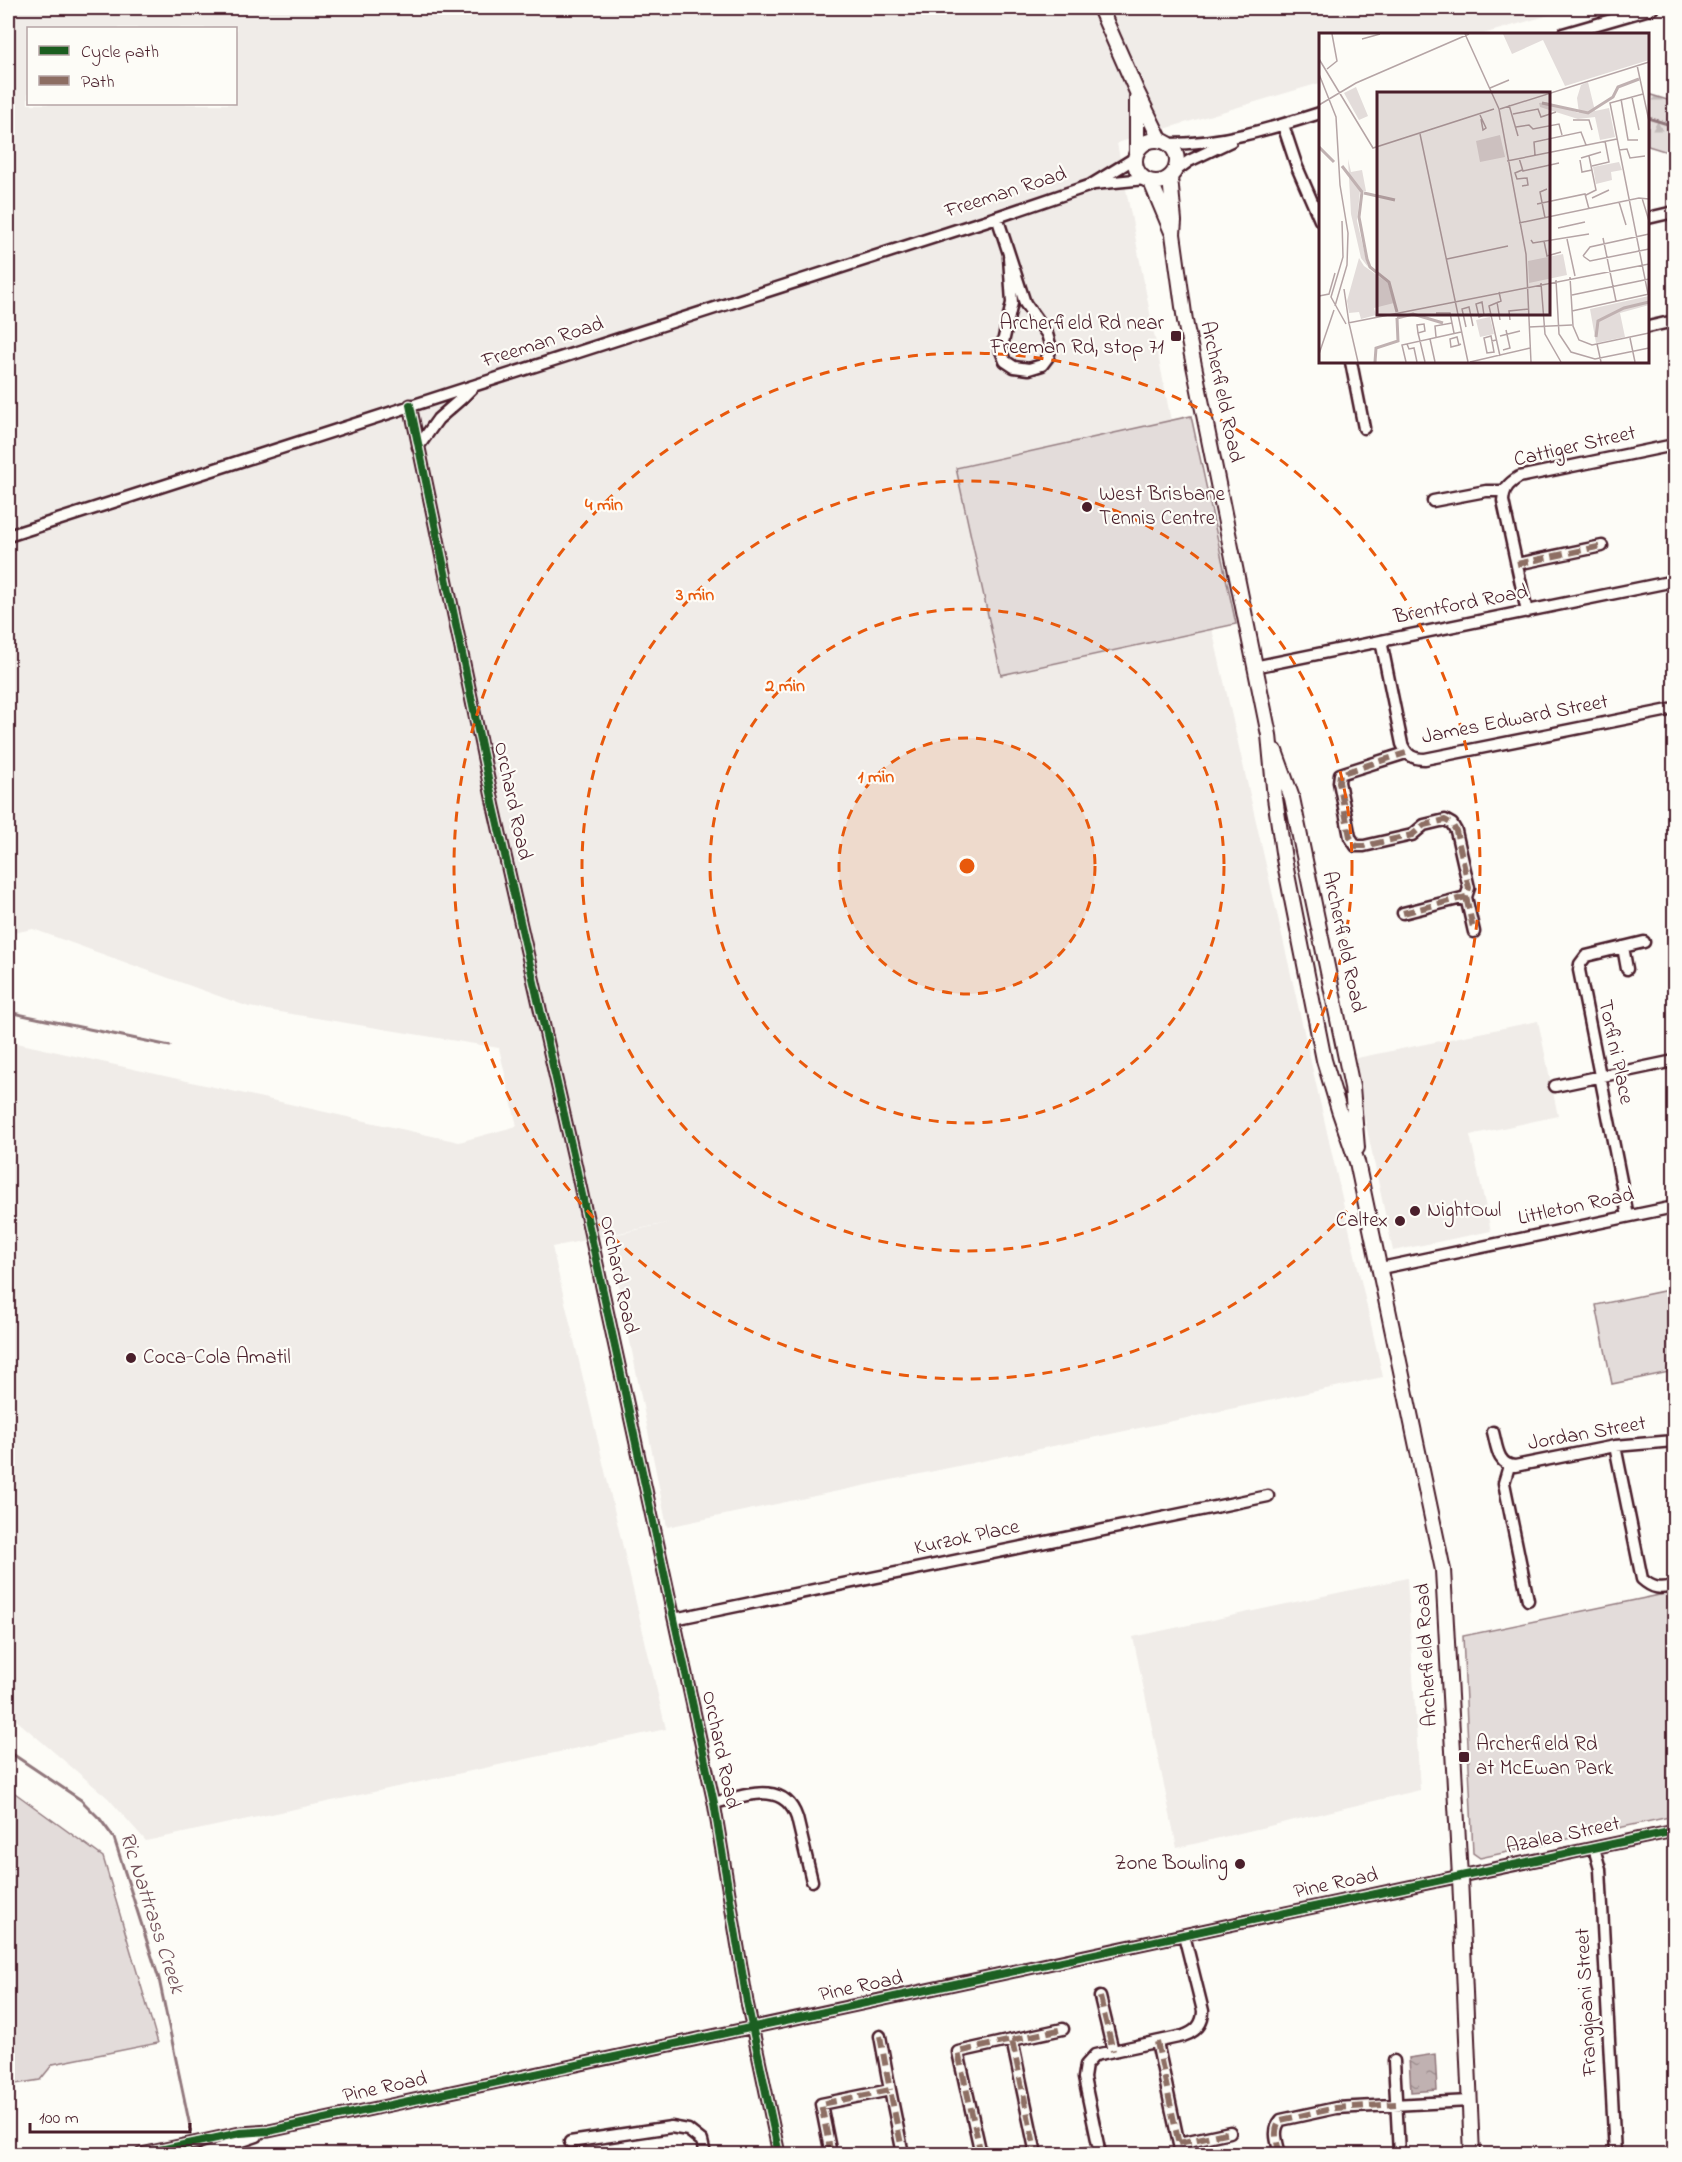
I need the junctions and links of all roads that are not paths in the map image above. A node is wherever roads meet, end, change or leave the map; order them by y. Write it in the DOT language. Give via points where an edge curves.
graph roads {
  1 [pos="1100,8"];
  2 [pos="1653,8"];
  3 [pos="1566,33"];
  4 [pos="1137,92"];
  5 [pos="1319,112"];
  6 [pos="1283,125"];
  7 [pos="1239,138"];
  8 [pos="1165,142"];
  9 [pos="1136,155"];
  10 [pos="1172,174"];
  11 [pos="1148,181"];
  12 [pos="1091,185"];
  13 [pos="1674,212"];
  14 [pos="1319,214"];
  15 [pos="997,217"];
  16 [pos="1649,218"];
  17 [pos="1173,234"];
  18 [pos="1009,257"];
  19 [pos="1674,321"];
  20 [pos="1649,327"];
  21 [pos="1351,363"];
  22 [pos="474,386"];
  23 [pos="410,405"];
  24 [pos="1364,428"];
  25 [pos="1674,445"];
  26 [pos="418,447"];
  27 [pos="1503,491"];
  28 [pos="1434,501"];
  29 [pos="8,536"];
  30 [pos="1602,546"];
  31 [pos="1517,564"];
  32 [pos="1674,581"];
  33 [pos="1527,612"];
  34 [pos="1381,641"];
  35 [pos="1254,667"];
  36 [pos="1674,709"];
  37 [pos="1269,735"];
  38 [pos="1406,753"];
  39 [pos="1466,897"];
  40 [pos="1403,913"];
  41 [pos="1474,932"];
  42 [pos="1644,942"];
  43 [pos="1623,947"];
  44 [pos="1627,969"];
  45 [pos="1674,1061"];
  46 [pos="1600,1077"];
  47 [pos="1555,1086"];
  48 [pos="1357,1162"];
  49 [pos="1674,1207"];
  50 [pos="1628,1216"];
  51 [pos="1381,1268"];
  52 [pos="1493,1432"];
  53 [pos="1674,1441"];
  54 [pos="1615,1446"];
  55 [pos="1509,1466"];
  56 [pos="1268,1496"];
  57 [pos="1674,1586"];
  58 [pos="1528,1600"];
  59 [pos="674,1619"];
  60 [pos="714,1803"];
  61 [pos="1674,1831"];
  62 [pos="1594,1848"];
  63 [pos="1460,1877"];
  64 [pos="812,1881"];
  65 [pos="1184,1935"];
  66 [pos="1100,1997"];
  67 [pos="752,2029"];
  68 [pos="1063,2029"];
  69 [pos="880,2036"];
  70 [pos="1012,2040"];
  71 [pos="1157,2042"];
  72 [pos="1113,2051"];
  73 [pos="1394,2061"];
  74 [pos="890,2090"];
  75 [pos="1469,2102"];
  76 [pos="1396,2104"];
  77 [pos="269,2131"];
  78 [pos="1230,2132"];
  79 [pos="570,2142"];
  80 [pos="1180,2149"];
  81 [pos="1100,2153"];
  82 [pos="141,2154"];
  83 [pos="204,2154"];
  84 [pos="705,2154"];
  85 [pos="779,2154"];
  86 [pos="831,2154"];
  87 [pos="903,2154"];
  88 [pos="981,2154"];
  89 [pos="1036,2154"];
  90 [pos="1085,2154"];
  91 [pos="1280,2154"];
  92 [pos="1399,2154"];
  93 [pos="1472,2154"];
  94 [pos="1615,2154"];
  1 -- 4 [label="main road"];
  2 -- 3 [label="street"];
  4 -- 8 [label="main road"];
  4 -- 9 [label="main road"];
  5 -- 6 [label="street"];
  6 -- 7 [label="street"];
  6 -- 14 [label="street"];
  7 -- 8 [label="street" via="1186,144"];
  7 -- 10 [label="street" via="1189,161"];
  8 -- 9 [label="main road" via="1147,142"];
  8 -- 10 [label="main road" via="1176,154"];
  9 -- 11 [label="main road" via="1137,170"];
  9 -- 12 [label="street, Freeman Road"];
  10 -- 11 [label="main road" via="1158,182"];
  10 -- 17 [label="main road, Archerfield Road"];
  11 -- 12 [label="street, Freeman Road"];
  11 -- 17 [label="main road, Archerfield Road"];
  12 -- 15 [label="street, Freeman Road"];
  13 -- 16 [label="street"];
  15 -- 18 [label="street"];
  15 -- 22 [label="street, Freeman Road"];
  17 -- 35 [label="main road, Archerfield Road" via="1185,321"];
  18 -- 18 [label="street" via="1025,303 1047,334 1051,348 1042,365 1029,369 1005,362 1001,351 1012,303"];
  19 -- 20 [label="street"];
  21 -- 24 [label="street"];
  22 -- 23 [label="street, Freeman Road"];
  22 -- 26 [label="street" via="438,419"];
  23 -- 26 [label="street, Orchard Road"];
  23 -- 29 [label="street, Freeman Road"];
  25 -- 27 [label="street, Cattiger Street" via="1519,477"];
  26 -- 59 [label="street, Orchard Road"];
  27 -- 28 [label="street" via="1486,490"];
  27 -- 31 [label="street, Cattiger Street"];
  30 -- 31 [label="street"];
  31 -- 33 [label="street, Cattiger Street"];
  32 -- 33 [label="street, Brentford Road"];
  33 -- 34 [label="street, Brentford Road"];
  34 -- 35 [label="street, Brentford Road"];
  34 -- 38 [label="street, James Edward Street"];
  35 -- 37 [label="main road, Archerfield Road"];
  36 -- 38 [label="street, James Edward Street" via="1425,759 1415,759"];
  37 -- 48 [label="main road, Archerfield Road" via="1284,859 1324,1060"];
  37 -- 48 [label="main road, Archerfield Road" via="1292,798 1347,1064 1355,1107"];
  38 -- 39 [label="street" via="1340,774 1350,837 1356,846 1364,846 1412,835 1424,825 1445,820 1456,833 1469,888"];
  39 -- 40 [label="street"];
  39 -- 41 [label="street"];
  42 -- 43 [label="street, Torfini Place"];
  43 -- 44 [label="street"];
  43 -- 46 [label="street, Torfini Place" via="1586,956 1580,964"];
  45 -- 46 [label="street"];
  46 -- 47 [label="street"];
  46 -- 50 [label="street, Torfini Place"];
  48 -- 51 [label="main road, Archerfield Road"];
  49 -- 50 [label="street, Littleton Road"];
  50 -- 51 [label="street, Littleton Road"];
  51 -- 63 [label="main road, Archerfield Road" via="1443,1570"];
  52 -- 55 [label="street, Jordan Street" via="1499,1455"];
  53 -- 54 [label="street, Jordan Street"];
  54 -- 55 [label="street, Jordan Street"];
  54 -- 57 [label="street" via="1642,1579 1651,1587"];
  55 -- 58 [label="street" via="1504,1483"];
  56 -- 59 [label="street, Kurzok Place"];
  59 -- 60 [label="street, Orchard Road"];
  60 -- 64 [label="street" via="769,1793 789,1802 797,1818"];
  60 -- 67 [label="street, Orchard Road"];
  61 -- 62 [label="street, Azalea Street"];
  62 -- 63 [label="street, Azalea Street"];
  62 -- 94 [label="street, Frangipani Street" via="1600,1869"];
  63 -- 65 [label="street, Pine Road"];
  63 -- 75 [label="main road, Archerfield Road"];
  65 -- 67 [label="street, Pine Road"];
  65 -- 71 [label="street" via="1203,2011 1202,2022 1190,2034"];
  66 -- 72 [label="street"];
  67 -- 77 [label="street, Pine Road"];
  67 -- 85 [label="street, Orchard Road"];
  68 -- 70 [label="street"];
  69 -- 74 [label="street"];
  70 -- 88 [label="street" via="958,2052"];
  70 -- 89 [label="street"];
  71 -- 72 [label="street"];
  71 -- 80 [label="street"];
  72 -- 81 [label="street" via="1095,2055 1084,2070"];
  73 -- 76 [label="street"];
  74 -- 86 [label="street" via="821,2104"];
  74 -- 87 [label="street"];
  75 -- 76 [label="street"];
  75 -- 93 [label="main road, Archerfield Road"];
  76 -- 91 [label="street" via="1336,2108 1281,2120 1275,2134"];
  76 -- 92 [label="street"];
  77 -- 82 [label="street, Pine Road" via="240,2133"];
  77 -- 83 [label="street, Pine Road"];
  78 -- 80 [label="street"];
  79 -- 84 [label="street" via="670,2127 688,2130 702,2141"];
  81 -- 90 [label="street"];
}
